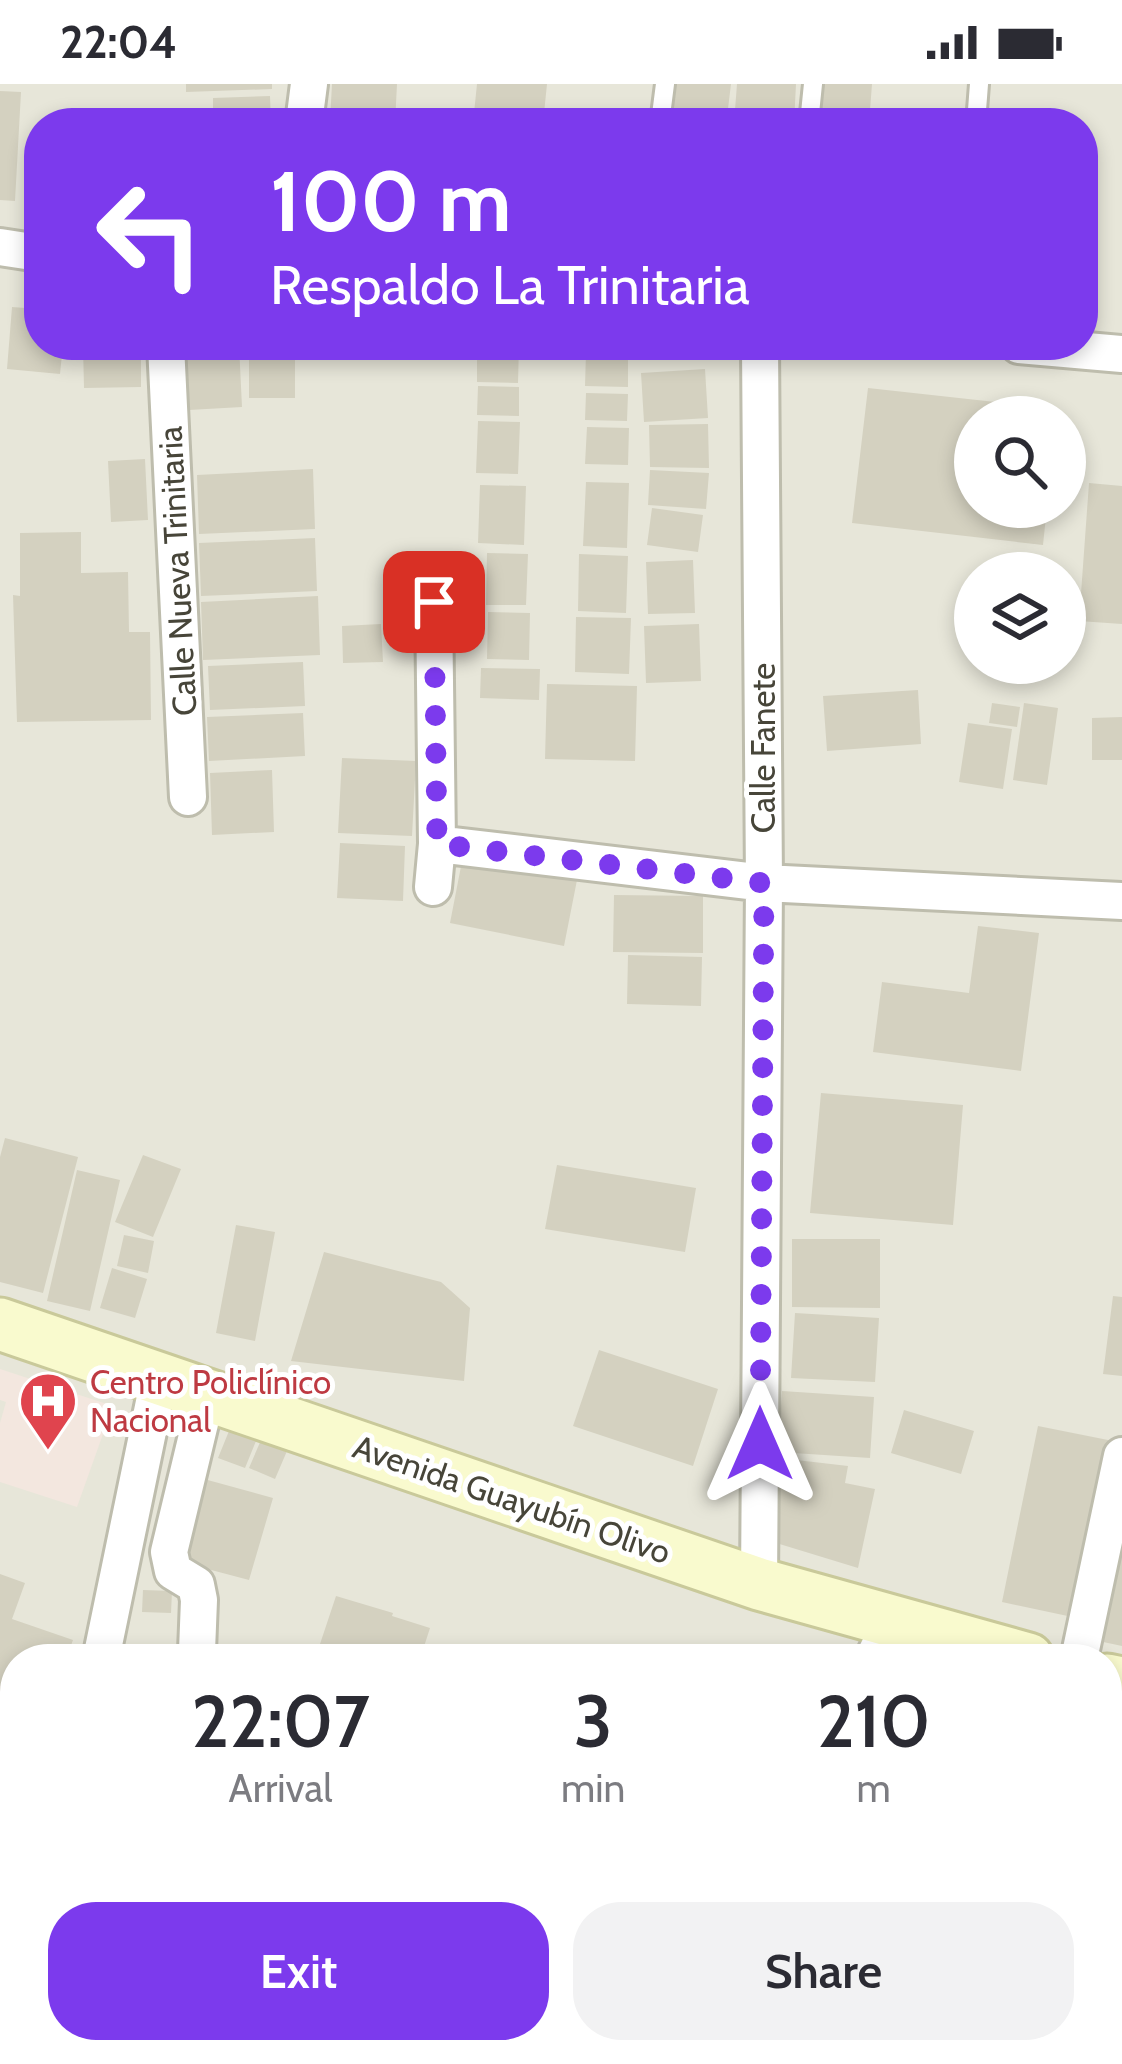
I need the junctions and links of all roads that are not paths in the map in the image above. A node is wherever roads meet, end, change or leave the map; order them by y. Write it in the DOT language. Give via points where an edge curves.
graph roads {
  1 [pos="167,360"];
  2 [pos="760,360"];
  3 [pos="434,602"];
  4 [pos="188,797"];
  5 [pos="437,844"];
  6 [pos="764,883"];
  7 [pos="433,887"];
  8 [pos="1122,902"];
  9 [pos="0,1324"];
  10 [pos="159,1378"];
  11 [pos="207,1394"];
  12 [pos="1122,1456"];
  13 [pos="759,1584"];
  14 [pos="873,1639"];
  15 [pos="104,1644"];
  16 [pos="197,1644"];
  17 [pos="912,1644"];
  18 [pos="1081,1644"];
  1 -- 4 [label="street, Calle Nueva Trinitaria"];
  2 -- 6 [label="street, Calle Fanete"];
  3 -- 5 [label="street"];
  5 -- 6 [label="street"];
  5 -- 7 [label="street"];
  6 -- 8 [label="street"];
  6 -- 13 [label="street, Calle Fanete"];
  9 -- 10 [label="main road, Avenida Guayubín Olivo"];
  10 -- 11 [label="main road, Avenida Guayubín Olivo"];
  10 -- 15 [label="street"];
  11 -- 13 [label="main road, Avenida Guayubín Olivo"];
  11 -- 16 [label="street" via="169,1552 173,1571 196,1585"];
  12 -- 18 [label="street"];
  13 -- 14 [label="main road, Avenida Guayubín Olivo"];
  14 -- 17 [label="main road, Avenida Guayubín Olivo"];
}
